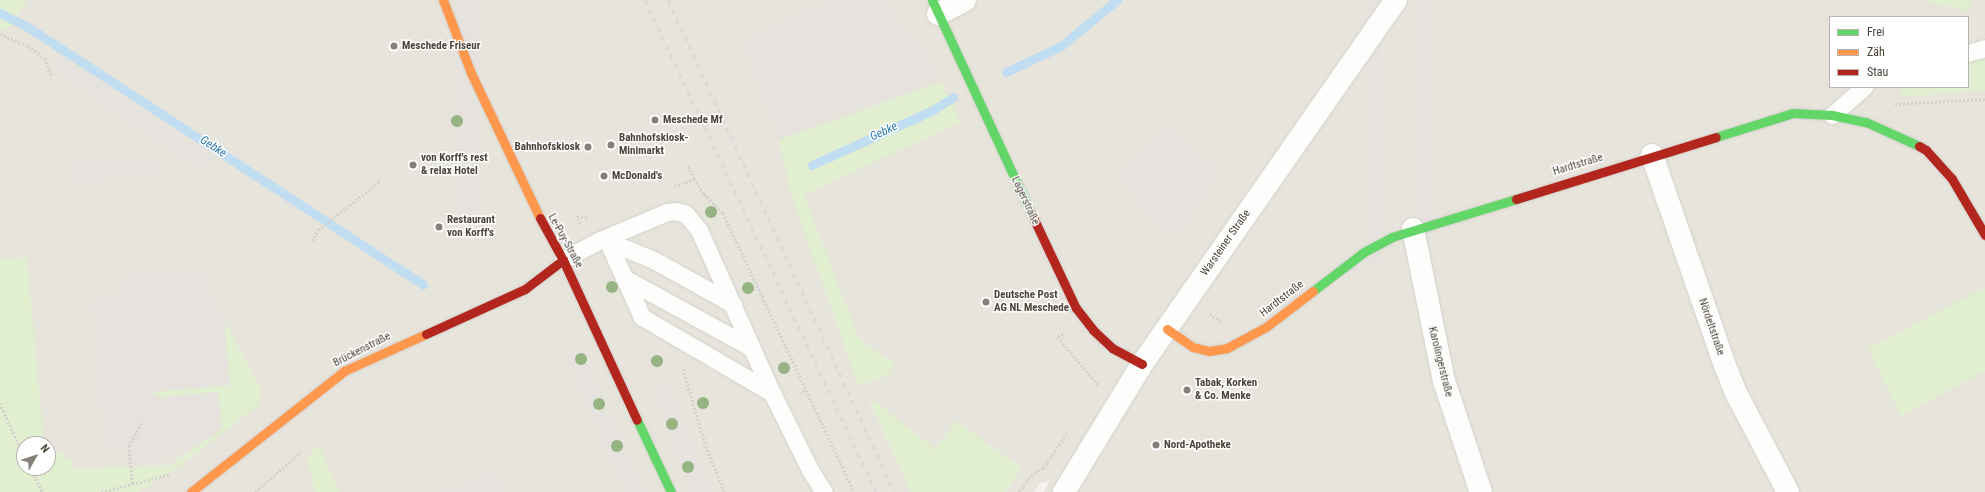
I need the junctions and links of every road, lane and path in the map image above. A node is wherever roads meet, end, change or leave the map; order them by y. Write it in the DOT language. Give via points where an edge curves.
graph roads {
  1 [pos="443,0"];
  2 [pos="965,0"];
  3 [pos="1396,0"];
  4 [pos="935,7"];
  5 [pos="0,34"];
  6 [pos="1985,48"];
  7 [pos="1969,53"];
  8 [pos="52,77"];
  9 [pos="1863,88"];
  10 [pos="1985,99"];
  11 [pos="1889,104"];
  12 [pos="1832,115"];
  13 [pos="1652,155"];
  14 [pos="694,179"];
  15 [pos="379,182"];
  16 [pos="1412,229"];
  17 [pos="733,234"];
  18 [pos="1985,235"];
  19 [pos="727,237"];
  20 [pos="606,240"];
  21 [pos="312,241"];
  22 [pos="563,260"];
  23 [pos="624,278"];
  24 [pos="733,304"];
  25 [pos="768,310"];
  26 [pos="763,313"];
  27 [pos="1083,318"];
  28 [pos="1167,328"];
  29 [pos="752,348"];
  30 [pos="681,362"];
  31 [pos="1142,364"];
  32 [pos="806,390"];
  33 [pos="1096,391"];
  34 [pos="772,393"];
  35 [pos="799,393"];
  36 [pos="0,403"];
  37 [pos="142,422"];
  38 [pos="1072,426"];
  39 [pos="16,438"];
  40 [pos="300,452"];
  41 [pos="34,476"];
  42 [pos="132,484"];
  43 [pos="43,492"];
  44 [pos="191,492"];
  45 [pos="255,492"];
  46 [pos="672,492"];
  47 [pos="725,492"];
  48 [pos="824,492"];
  49 [pos="854,492"];
  50 [pos="1019,492"];
  51 [pos="1064,492"];
  52 [pos="1481,492"];
  53 [pos="1788,492"];
  1 -- 22 [label="street, Le-Puy-Straße" via="471,73 527,196"];
  2 -- 4 [label="street, Lagerstraße"];
  3 -- 28 [label="street, Warsteiner Straße"];
  4 -- 27 [label="street, Lagerstraße" via="1066,287"];
  5 -- 8 [label="path" via="28,46 45,58"];
  6 -- 7 [label="lane"];
  9 -- 12 [label="lane"];
  10 -- 11 [label="path"];
  12 -- 13 [label="street, Hardtstraße" via="1793,113"];
  12 -- 18 [label="street, Hardtstraße" via="1888,130 1926,150 1952,179"];
  13 -- 16 [label="street, Hardtstraße"];
  13 -- 53 [label="street, Nördeltstraße" via="1727,373"];
  14 -- 17 [label="path" via="704,194 723,213"];
  15 -- 21 [label="path" via="318,230"];
  16 -- 28 [label="street, Hardtstraße" via="1364,252 1266,327 1227,348 1209,351 1193,347"];
  16 -- 52 [label="street, Karolingerstraße" via="1444,381"];
  17 -- 19 [label="path"];
  17 -- 25 [label="path"];
  20 -- 22 [label="lane"];
  20 -- 23 [label="lane"];
  20 -- 24 [label="lane" via="652,259"];
  20 -- 24 [label="lane" via="667,212 686,214 699,230"];
  22 -- 44 [label="street, Brückenstraße" via="525,289 344,371"];
  22 -- 46 [label="street, Le-Puy-Straße"];
  23 -- 29 [label="lane"];
  23 -- 34 [label="lane" via="642,317"];
  24 -- 29 [label="lane"];
  25 -- 26 [label="path"];
  25 -- 32 [label="path"];
  27 -- 31 [label="street, Lagerstraße" via="1112,348"];
  27 -- 33 [label="path" via="1058,337 1099,386"];
  28 -- 31 [label="street, Warsteiner Straße"];
  29 -- 34 [label="lane"];
  30 -- 47 [label="path" via="706,446"];
  31 -- 51 [label="street, Warsteiner Straße"];
  32 -- 35 [label="path"];
  32 -- 49 [label="path"];
  34 -- 48 [label="lane" via="810,470"];
  36 -- 39 [label="path"];
  37 -- 42 [label="path" via="129,446"];
  38 -- 50 [label="path" via="1043,468 1031,475"];
  40 -- 45 [label="path"];
  41 -- 43 [label="path"];
}
